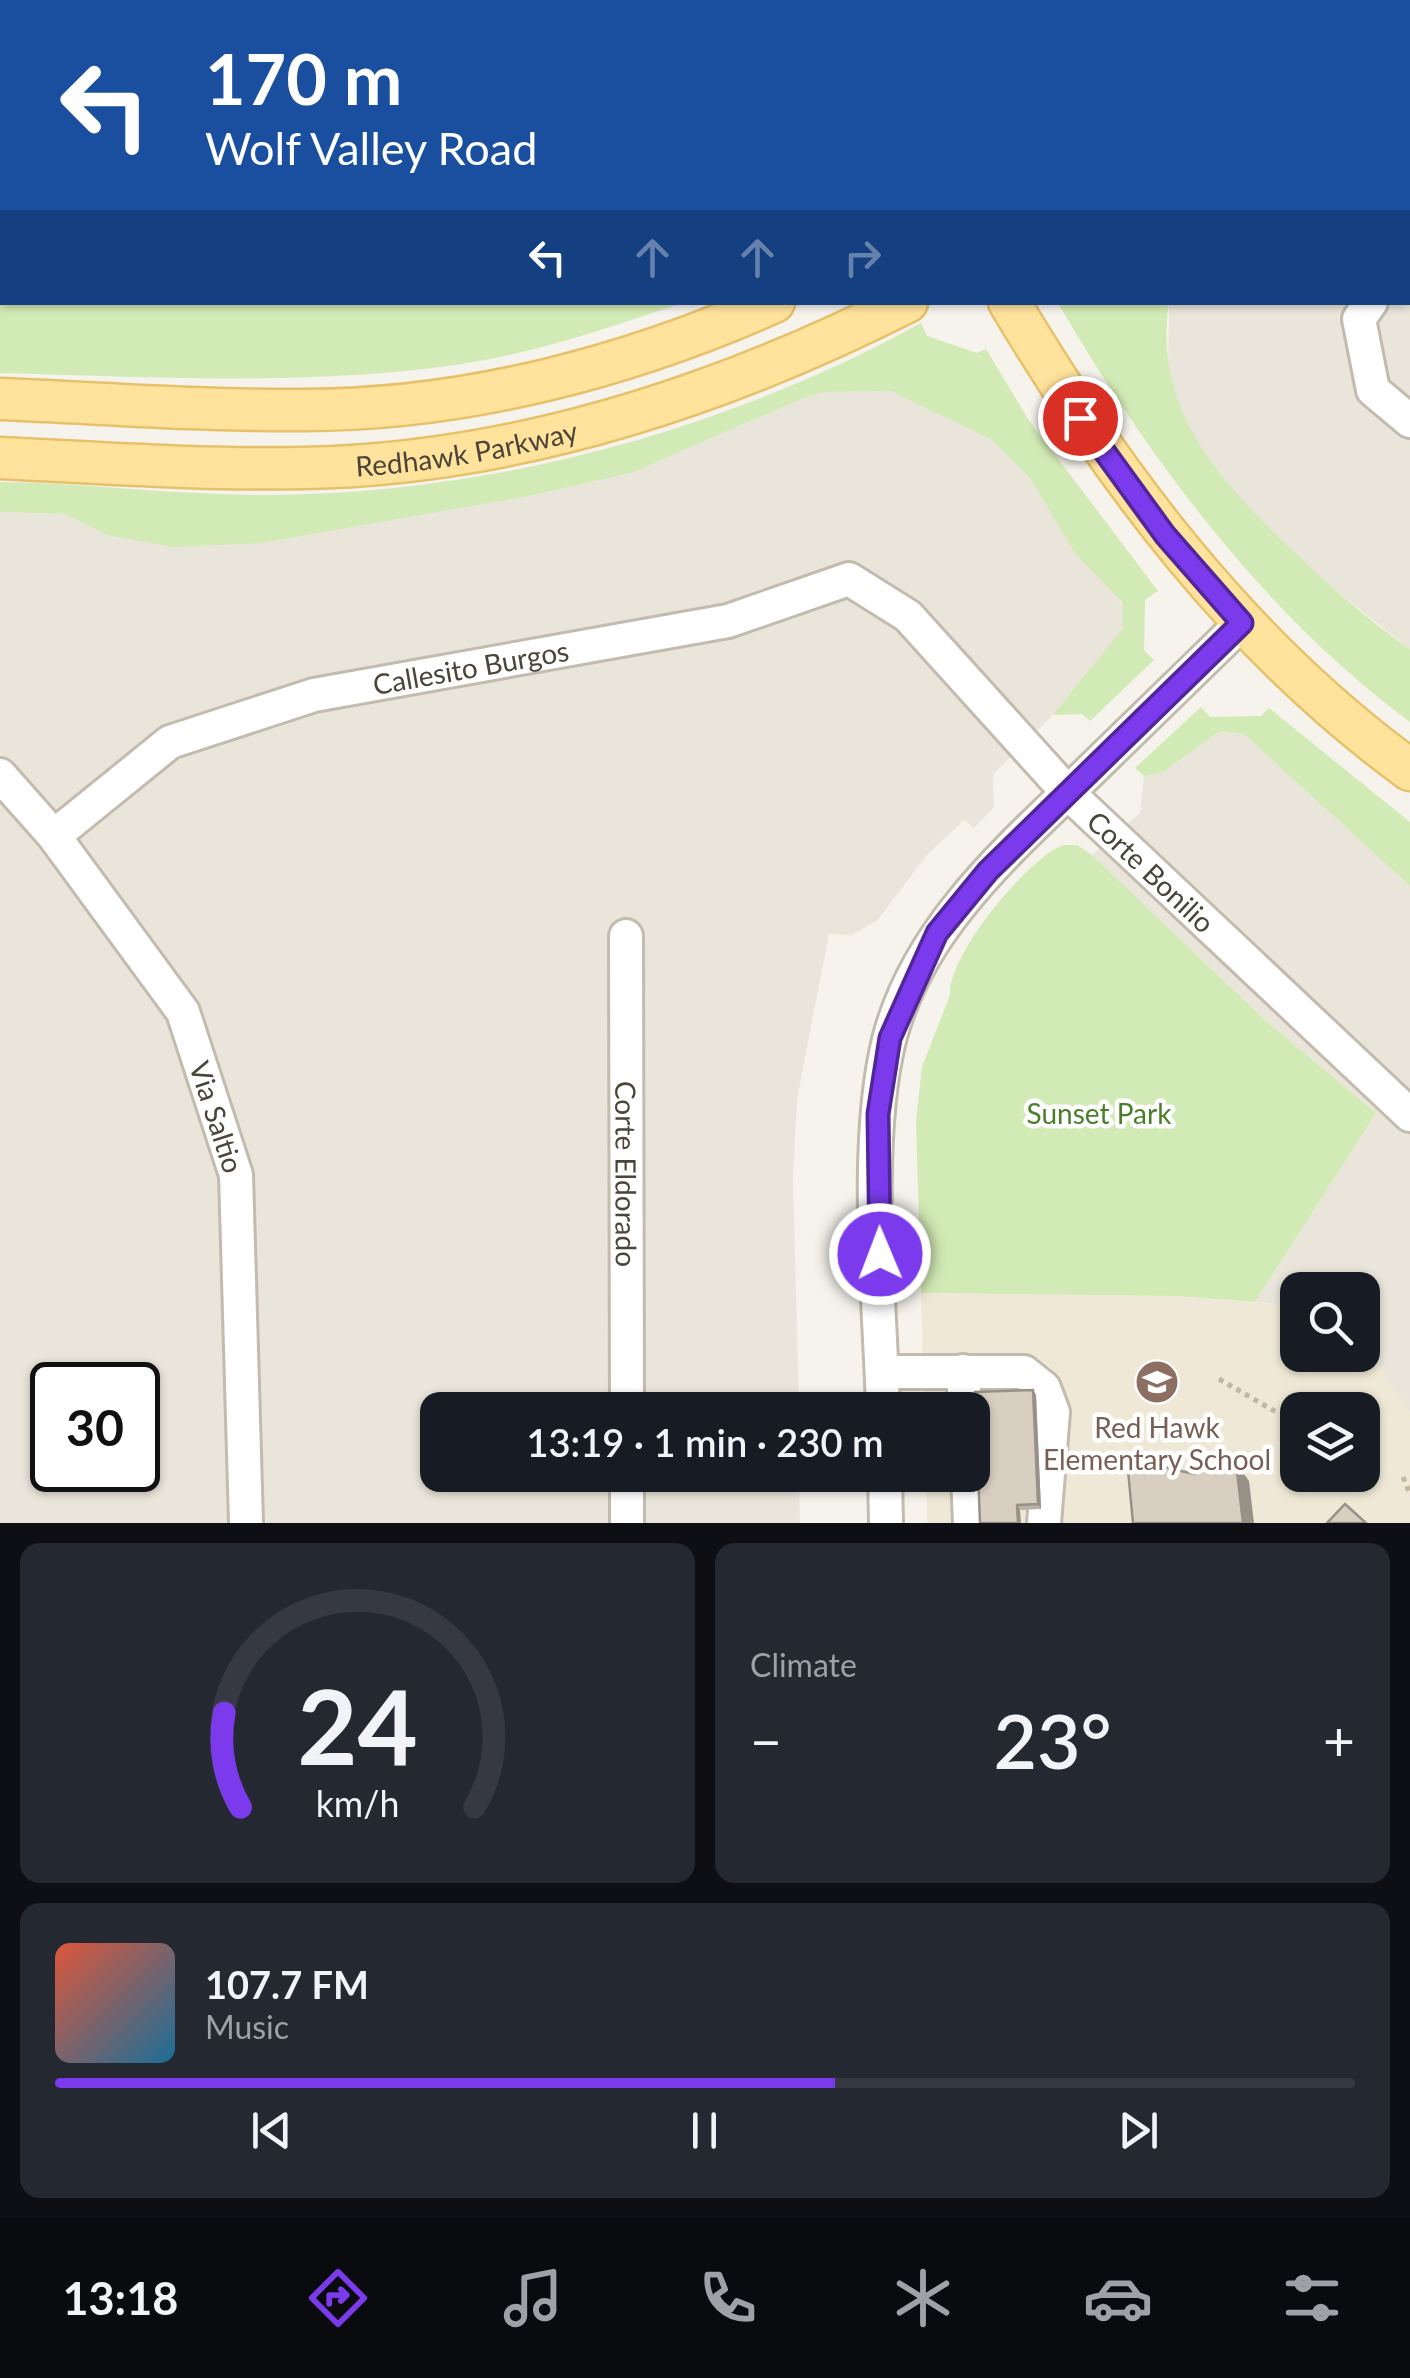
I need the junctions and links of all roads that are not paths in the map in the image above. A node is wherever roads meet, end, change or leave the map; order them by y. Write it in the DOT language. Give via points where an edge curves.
graph roads {
  1 [pos="767,305"];
  2 [pos="901,305"];
  3 [pos="1011,305"];
  4 [pos="1369,305"];
  5 [pos="0,399"];
  6 [pos="1410,421"];
  7 [pos="0,458"];
  8 [pos="908,616"];
  9 [pos="1242,623"];
  10 [pos="1410,770"];
  11 [pos="0,776"];
  12 [pos="1068,792"];
  13 [pos="54,836"];
  14 [pos="626,936"];
  15 [pos="1410,1115"];
  16 [pos="963,1371"];
  17 [pos="882,1372"];
  18 [pos="627,1392"];
  19 [pos="883,1392"];
  20 [pos="964,1392"];
  21 [pos="627,1492"];
  22 [pos="885,1492"];
  23 [pos="969,1492"];
  24 [pos="246,1523"];
  25 [pos="627,1523"];
  26 [pos="886,1523"];
  27 [pos="970,1523"];
  28 [pos="1044,1523"];
  1 -- 5 [label="main road, Redhawk Parkway" via="682,341 562,377 416,402 306,410"];
  2 -- 7 [label="main road, Redhawk Parkway" via="704,394 574,431 421,459 305,468"];
  3 -- 9 [label="main road" via="1098,446"];
  4 -- 6 [label="street" via="1359,319 1372,390"];
  8 -- 12 [label="street, Corte Bonilio"];
  8 -- 13 [label="street, Callesito Burgos" via="850,579 728,621 314,695 170,742"];
  9 -- 10 [label="main road"];
  9 -- 12 [label="street"];
  11 -- 13 [label="street, Via Saltio"];
  12 -- 15 [label="street, Corte Bonilio"];
  12 -- 17 [label="street" via="937,933 890,1038 878,1114"];
  13 -- 24 [label="street, Via Saltio" via="183,1012 236,1175"];
  14 -- 18 [label="street, Corte Eldorado"];
  16 -- 17 [label="street"];
  16 -- 20 [label="street"];
  16 -- 28 [label="street" via="1024,1372 1044,1388 1053,1412"];
  17 -- 19 [label="street"];
  21 -- 25 [label="street"];
  22 -- 26 [label="street"];
  23 -- 27 [label="street"];
}
